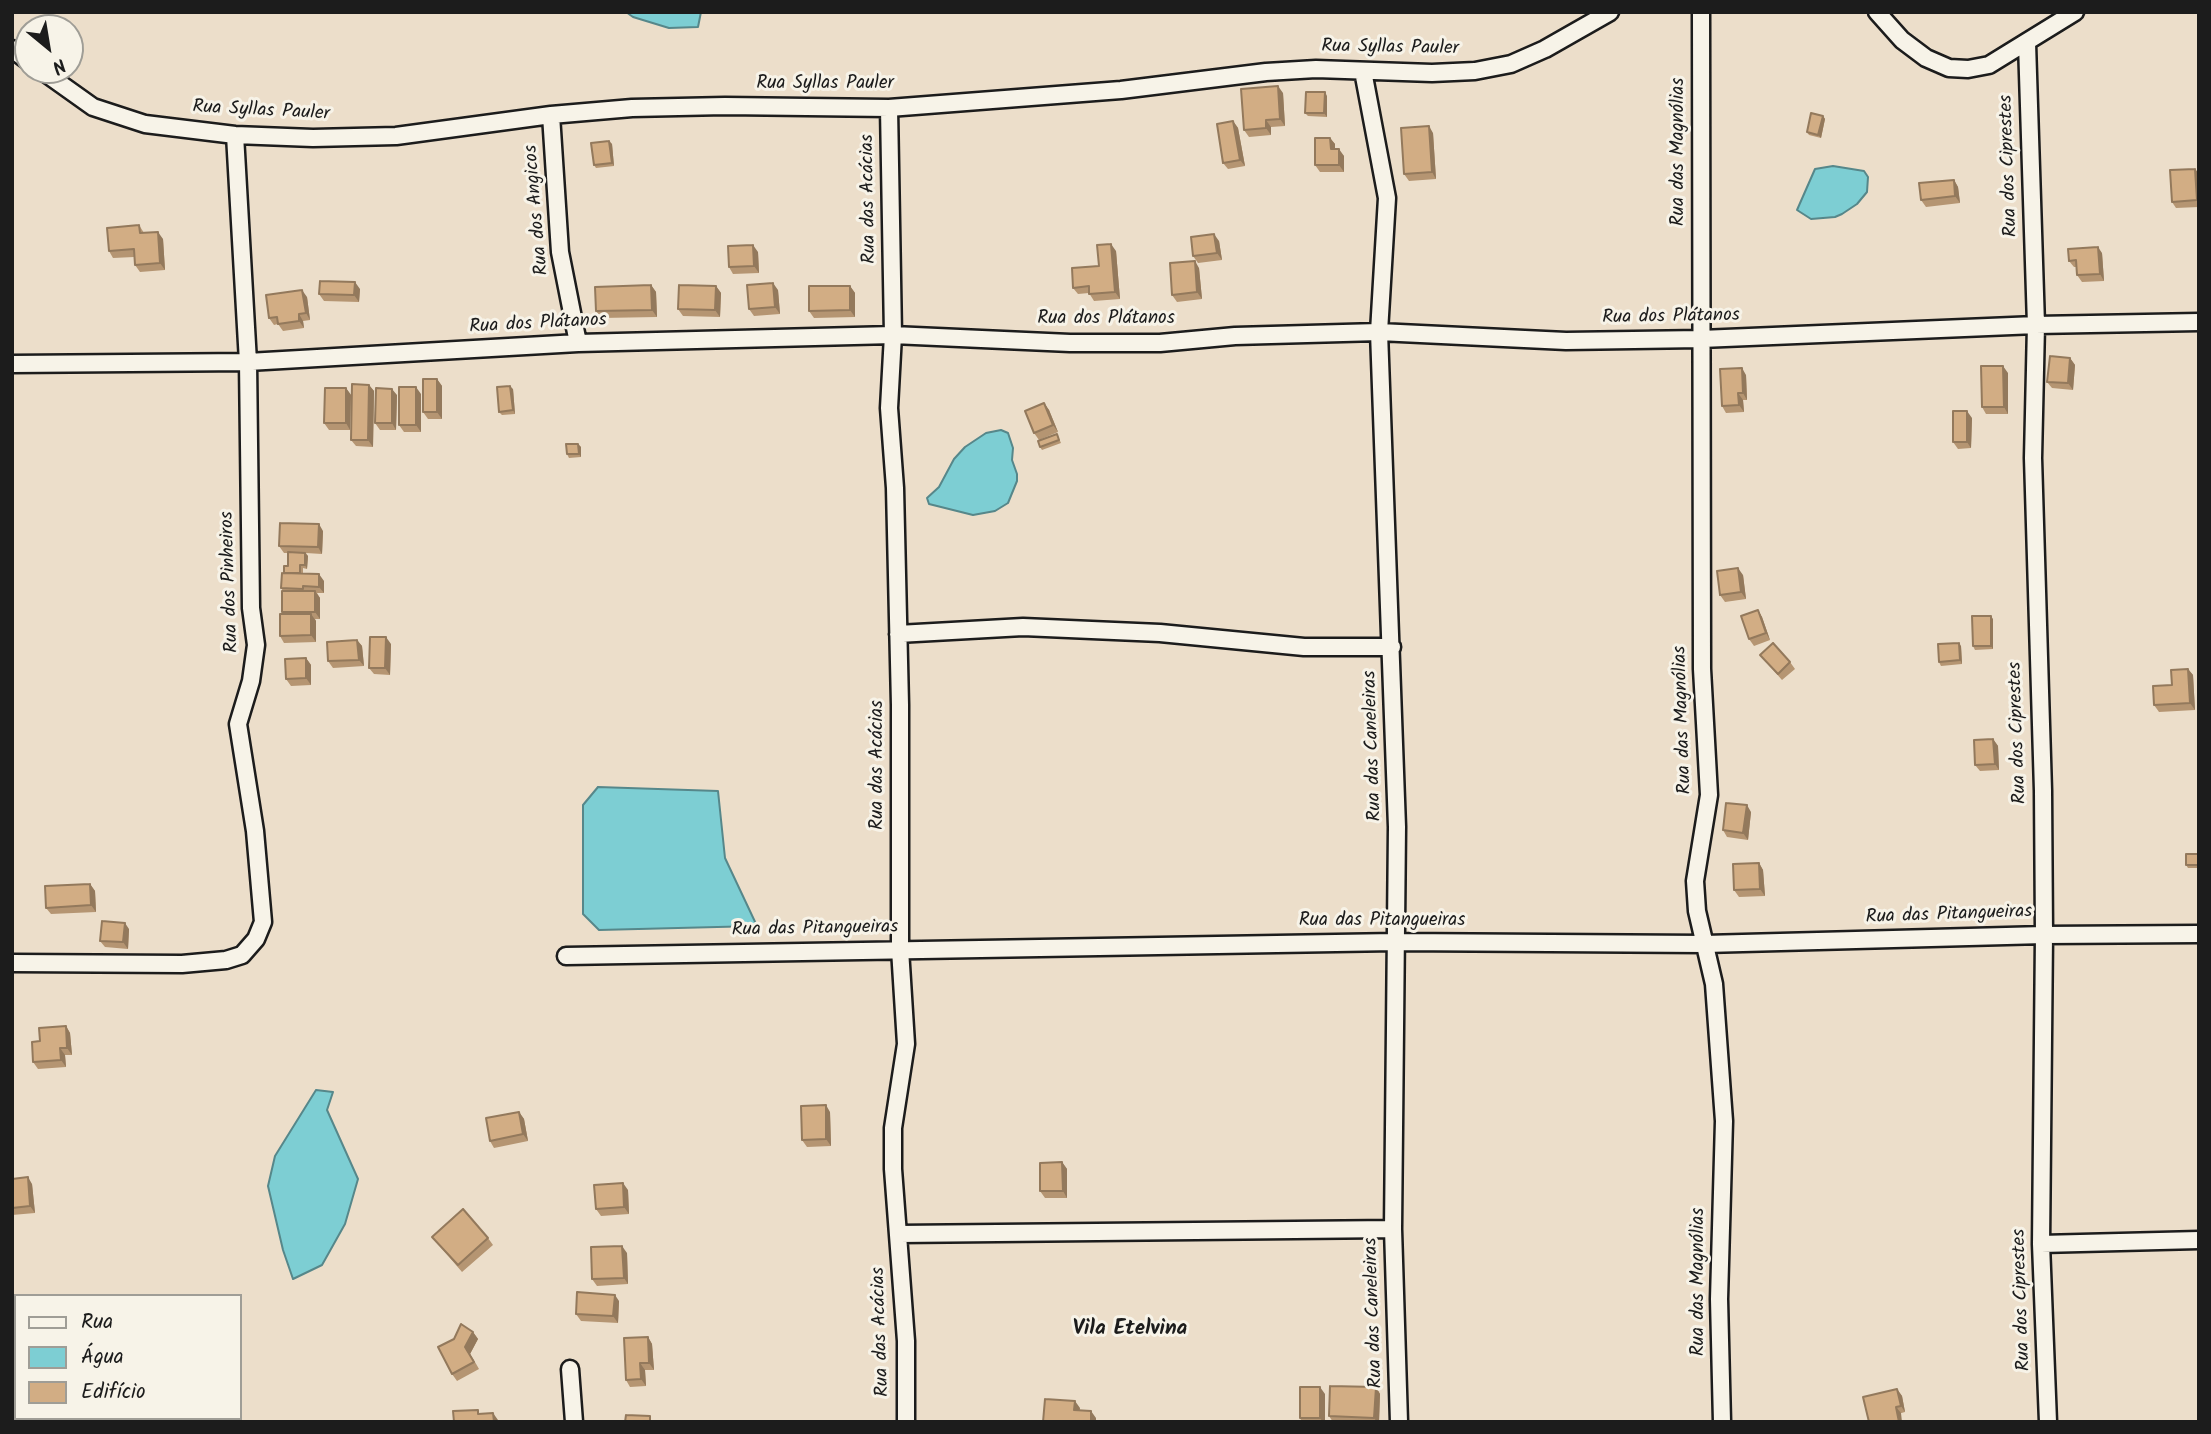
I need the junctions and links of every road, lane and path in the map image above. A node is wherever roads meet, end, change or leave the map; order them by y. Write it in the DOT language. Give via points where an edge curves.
graph roads {
  1 [pos="1610,12"];
  2 [pos="1701,12"];
  3 [pos="1877,12"];
  4 [pos="2075,12"];
  5 [pos="2027,43"];
  6 [pos="1363,71"];
  7 [pos="61,84"];
  8 [pos="889,108"];
  9 [pos="551,114"];
  10 [pos="235,135"];
  11 [pos="2199,322"];
  12 [pos="2035,325"];
  13 [pos="1379,332"];
  14 [pos="893,335"];
  15 [pos="1701,339"];
  16 [pos="578,343"];
  17 [pos="248,362"];
  18 [pos="12,364"];
  19 [pos="898,634"];
  20 [pos="1392,647"];
  21 [pos="2199,934"];
  22 [pos="2044,935"];
  23 [pos="1395,942"];
  24 [pos="1705,944"];
  25 [pos="900,949"];
  26 [pos="566,956"];
  27 [pos="12,963"];
  28 [pos="1393,1228"];
  29 [pos="898,1234"];
  30 [pos="2199,1240"];
  31 [pos="2041,1244"];
  32 [pos="570,1368"];
  33 [pos="574,1422"];
  34 [pos="906,1422"];
  35 [pos="1399,1422"];
  36 [pos="1722,1422"];
  37 [pos="2048,1422"];
  1 -- 6 [label="street, Rua Syllas Pauler" via="1511,64 1475,71"];
  2 -- 15 [label="street, Rua das Magnólias"];
  3 -- 5 [label="street" via="1910,46 1949,68 1989,65"];
  4 -- 5 [label="street"];
  5 -- 12 [label="street, Rua dos Ciprestes"];
  6 -- 8 [label="street, Rua Syllas Pauler" via="1266,72 1121,90"];
  6 -- 13 [label="street, Rua das Caneleiras" via="1387,198"];
  7 -- 10 [label="street, Rua Syllas Pauler" via="93,107 145,124"];
  8 -- 9 [label="street, Rua Syllas Pauler" via="725,106"];
  8 -- 14 [label="street, Rua das Acácias"];
  9 -- 10 [label="street, Rua Syllas Pauler" via="396,136"];
  9 -- 16 [label="street, Rua dos Angicos" via="560,252"];
  10 -- 17 [label="street, Rua dos Pinheiros"];
  11 -- 12 [label="street, Rua dos Plátanos"];
  12 -- 15 [label="street, Rua dos Plátanos"];
  12 -- 22 [label="street, Rua dos Ciprestes" via="2033,472"];
  13 -- 14 [label="street, Rua dos Plátanos" via="1160,343"];
  13 -- 15 [label="street, Rua dos Plátanos" via="1553,340"];
  13 -- 20 [label="street, Rua das Caneleiras"];
  14 -- 16 [label="street, Rua dos Plátanos"];
  14 -- 19 [label="street, Rua das Acácias" via="889,408"];
  15 -- 24 [label="street, Rua das Magnólias" via="1702,669 1709,795 1695,881"];
  16 -- 17 [label="street, Rua dos Plátanos"];
  17 -- 18 [label="street, Rua dos Plátanos"];
  17 -- 27 [label="street, Rua dos Pinheiros" via="251,608 256,645 238,724 263,922 242,955 226,960"];
  19 -- 20 [label="street" via="1023,627 1160,633 1304,647"];
  19 -- 25 [label="street, Rua das Acácias"];
  20 -- 23 [label="street, Rua das Caneleiras"];
  21 -- 22 [label="street, Rua das Pitangueiras"];
  22 -- 24 [label="street, Rua das Pitangueiras"];
  22 -- 31 [label="street, Rua dos Ciprestes"];
  23 -- 24 [label="street, Rua das Pitangueiras"];
  23 -- 25 [label="street, Rua das Pitangueiras"];
  23 -- 28 [label="street, Rua das Caneleiras"];
  24 -- 36 [label="street, Rua das Magnólias" via="1714,984 1724,1121 1718,1299"];
  25 -- 26 [label="street, Rua das Pitangueiras"];
  25 -- 29 [label="street, Rua das Acácias" via="906,1044 893,1128"];
  28 -- 29 [label="street"];
  28 -- 35 [label="street, Rua das Caneleiras"];
  29 -- 34 [label="street, Rua das Acácias"];
  30 -- 31 [label="street"];
  31 -- 37 [label="street, Rua dos Ciprestes"];
  32 -- 33 [label="street"];
}
